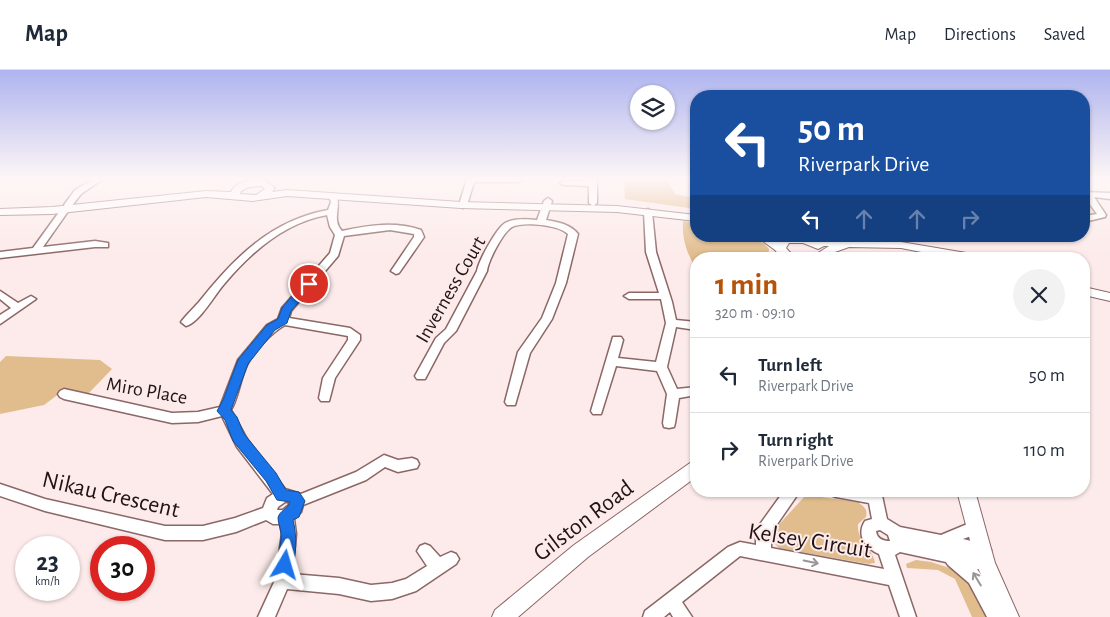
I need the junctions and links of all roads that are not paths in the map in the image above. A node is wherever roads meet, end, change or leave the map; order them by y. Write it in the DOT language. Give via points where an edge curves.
graph roads {
  1 [pos="547,204"];
  2 [pos="69,205"];
  3 [pos="93,205"];
  4 [pos="101,205"];
  5 [pos="334,205"];
  6 [pos="554,205"];
  7 [pos="609,205"];
  8 [pos="1096,205"];
  9 [pos="0,206"];
  10 [pos="66,208"];
  11 [pos="0,212"];
  12 [pos="332,212"];
  13 [pos="648,212"];
  14 [pos="690,212"];
  15 [pos="1106,216"];
  16 [pos="690,217"];
  17 [pos="1090,218"];
  18 [pos="542,223"];
  19 [pos="340,234"];
  20 [pos="769,242"];
  21 [pos="811,242"];
  22 [pos="105,245"];
  23 [pos="36,251"];
  24 [pos="780,251"];
  25 [pos="822,252"];
  26 [pos="831,252"];
  27 [pos="922,252"];
  28 [pos="940,252"];
  29 [pos="0,255"];
  30 [pos="396,271"];
  31 [pos="1090,286"];
  32 [pos="1110,291"];
  33 [pos="1090,292"];
  34 [pos="0,294"];
  35 [pos="629,296"];
  36 [pos="665,296"];
  37 [pos="1110,297"];
  38 [pos="31,299"];
  39 [pos="18,308"];
  40 [pos="0,320"];
  41 [pos="283,321"];
  42 [pos="186,322"];
  43 [pos="671,323"];
  44 [pos="690,325"];
  45 [pos="617,340"];
  46 [pos="612,361"];
  47 [pos="661,367"];
  48 [pos="421,376"];
  49 [pos="690,392"];
  50 [pos="64,394"];
  51 [pos="672,394"];
  52 [pos="325,398"];
  53 [pos="510,402"];
  54 [pos="224,411"];
  55 [pos="597,411"];
  56 [pos="669,423"];
  57 [pos="412,464"];
  58 [pos="690,472"];
  59 [pos="0,490"];
  60 [pos="282,496"];
  61 [pos="789,497"];
  62 [pos="874,497"];
  63 [pos="968,497"];
  64 [pos="298,501"];
  65 [pos="269,512"];
  66 [pos="286,517"];
  67 [pos="880,523"];
  68 [pos="976,527"];
  69 [pos="893,542"];
  70 [pos="942,548"];
  71 [pos="425,551"];
  72 [pos="764,552"];
  73 [pos="985,556"];
  74 [pos="893,578"];
  75 [pos="283,581"];
  76 [pos="671,601"];
  77 [pos="266,617"];
  78 [pos="502,617"];
  79 [pos="652,617"];
  80 [pos="684,617"];
  81 [pos="908,617"];
  82 [pos="995,617"];
  83 [pos="1008,617"];
  1 -- 18 [label="street" via="549,211"];
  2 -- 10 [label="street"];
  3 -- 10 [label="main road"];
  4 -- 10 [label="main road"];
  5 -- 12 [label="street"];
  6 -- 13 [label="main road"];
  7 -- 14 [label="main road"];
  8 -- 15 [label="street"];
  9 -- 10 [label="main road"];
  10 -- 11 [label="main road"];
  10 -- 23 [label="street"];
  12 -- 19 [label="street" via="334,229"];
  12 -- 42 [label="street" via="303,218 264,241 224,277 197,313"];
  13 -- 16 [label="main road"];
  13 -- 36 [label="street" via="651,252"];
  15 -- 17 [label="street"];
  18 -- 48 [label="street, Inverness Court" via="518,222 505,227 450,331 440,341"];
  18 -- 53 [label="street" via="569,228 573,234 561,283 547,319 524,352"];
  19 -- 30 [label="street" via="381,228 418,232 419,238"];
  19 -- 41 [label="street" via="335,254 286,310"];
  20 -- 24 [label="main road"];
  21 -- 25 [label="main road"];
  21 -- 28 [label="main road" via="902,245"];
  22 -- 23 [label="street"];
  23 -- 29 [label="street"];
  26 -- 27 [label="main road" via="838,247 860,247"];
  31 -- 32 [label="main road"];
  33 -- 37 [label="main road"];
  34 -- 39 [label="street"];
  35 -- 36 [label="street"];
  36 -- 43 [label="street"];
  38 -- 39 [label="street"];
  39 -- 40 [label="street"];
  41 -- 52 [label="street" via="354,335 354,340 329,378"];
  41 -- 54 [label="street" via="271,328 242,363"];
  43 -- 44 [label="street"];
  43 -- 47 [label="street"];
  45 -- 46 [label="street"];
  46 -- 47 [label="street"];
  46 -- 55 [label="street"];
  47 -- 51 [label="street"];
  49 -- 51 [label="street"];
  50 -- 54 [label="street, Miro Place" via="172,418"];
  51 -- 56 [label="street"];
  54 -- 60 [label="street" via="238,437 271,477"];
  57 -- 64 [label="street" via="398,466 384,461 361,476"];
  58 -- 78 [label="main road, Gilston Road" via="581,551"];
  59 -- 65 [label="street, Nikau Crescent" via="45,505 173,534 203,533"];
  60 -- 64 [label="street" via="294,496"];
  60 -- 65 [label="street" via="272,502"];
  61 -- 72 [label="street" via="766,525"];
  62 -- 67 [label="street"];
  63 -- 68 [label="main road"];
  64 -- 66 [label="street" via="294,512"];
  65 -- 66 [label="street" via="273,517"];
  66 -- 75 [label="street" via="289,534"];
  67 -- 69 [label="street" via="889,526"];
  67 -- 69 [label="street" via="870,526 868,534 873,543"];
  68 -- 70 [label="street" via="963,531"];
  68 -- 73 [label="main road"];
  69 -- 70 [label="street"];
  69 -- 74 [label="street, Kelsey Circuit"];
  70 -- 73 [label="street"];
  82 -- 70 [label="street, one-way" via="976,576"];
  71 -- 75 [label="street" via="445,563 410,586 392,591 371,593 339,586"];
  72 -- 74 [label="street, Kelsey Circuit, one-way"];
  72 -- 76 [label="street, Kelsey Circuit" via="745,548 733,552"];
  73 -- 83 [label="main road"];
  74 -- 81 [label="street, Kelsey Circuit"];
  75 -- 77 [label="street"];
  76 -- 79 [label="street, Kelsey Circuit"];
  76 -- 80 [label="street"];
}
